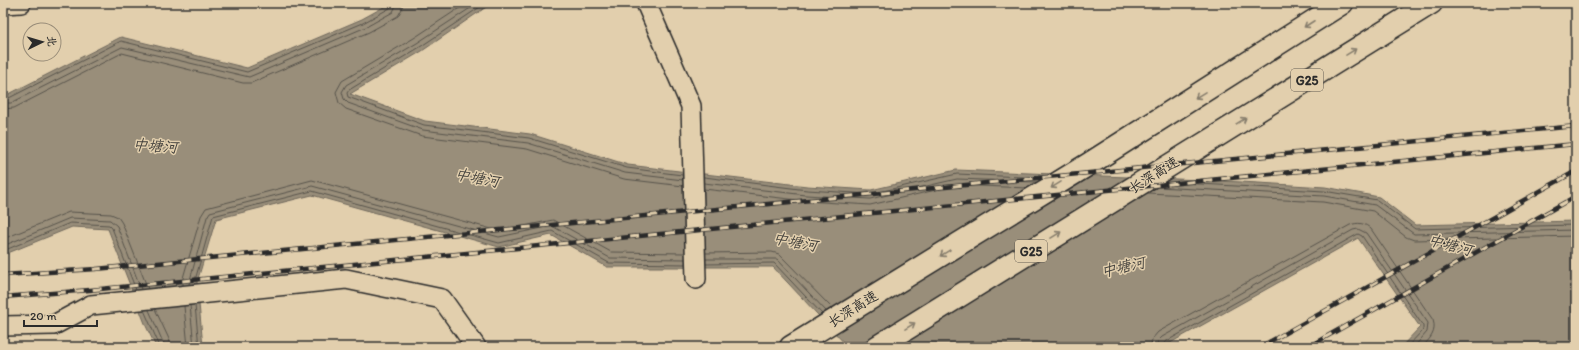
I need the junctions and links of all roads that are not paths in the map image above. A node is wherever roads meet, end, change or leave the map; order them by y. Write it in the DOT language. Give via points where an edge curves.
graph roads {
  1 [pos="21,3"];
  2 [pos="646,3"];
  3 [pos="1342,3"];
  4 [pos="1431,3"];
  5 [pos="3,4"];
  6 [pos="695,277"];
  7 [pos="3,326"];
  8 [pos="476,347"];
  9 [pos="792,347"];
  10 [pos="877,347"];
  1 -- 5 [label="street"];
  2 -- 6 [label="street" via="691,106"];
  3 -- 9 [label="highway, 长深高速, one-way" via="1089,164"];
  10 -- 4 [label="highway, 长深高速 / G25, one-way"];
  7 -- 8 [label="street" via="54,325 91,305 346,279 442,299"];
}
